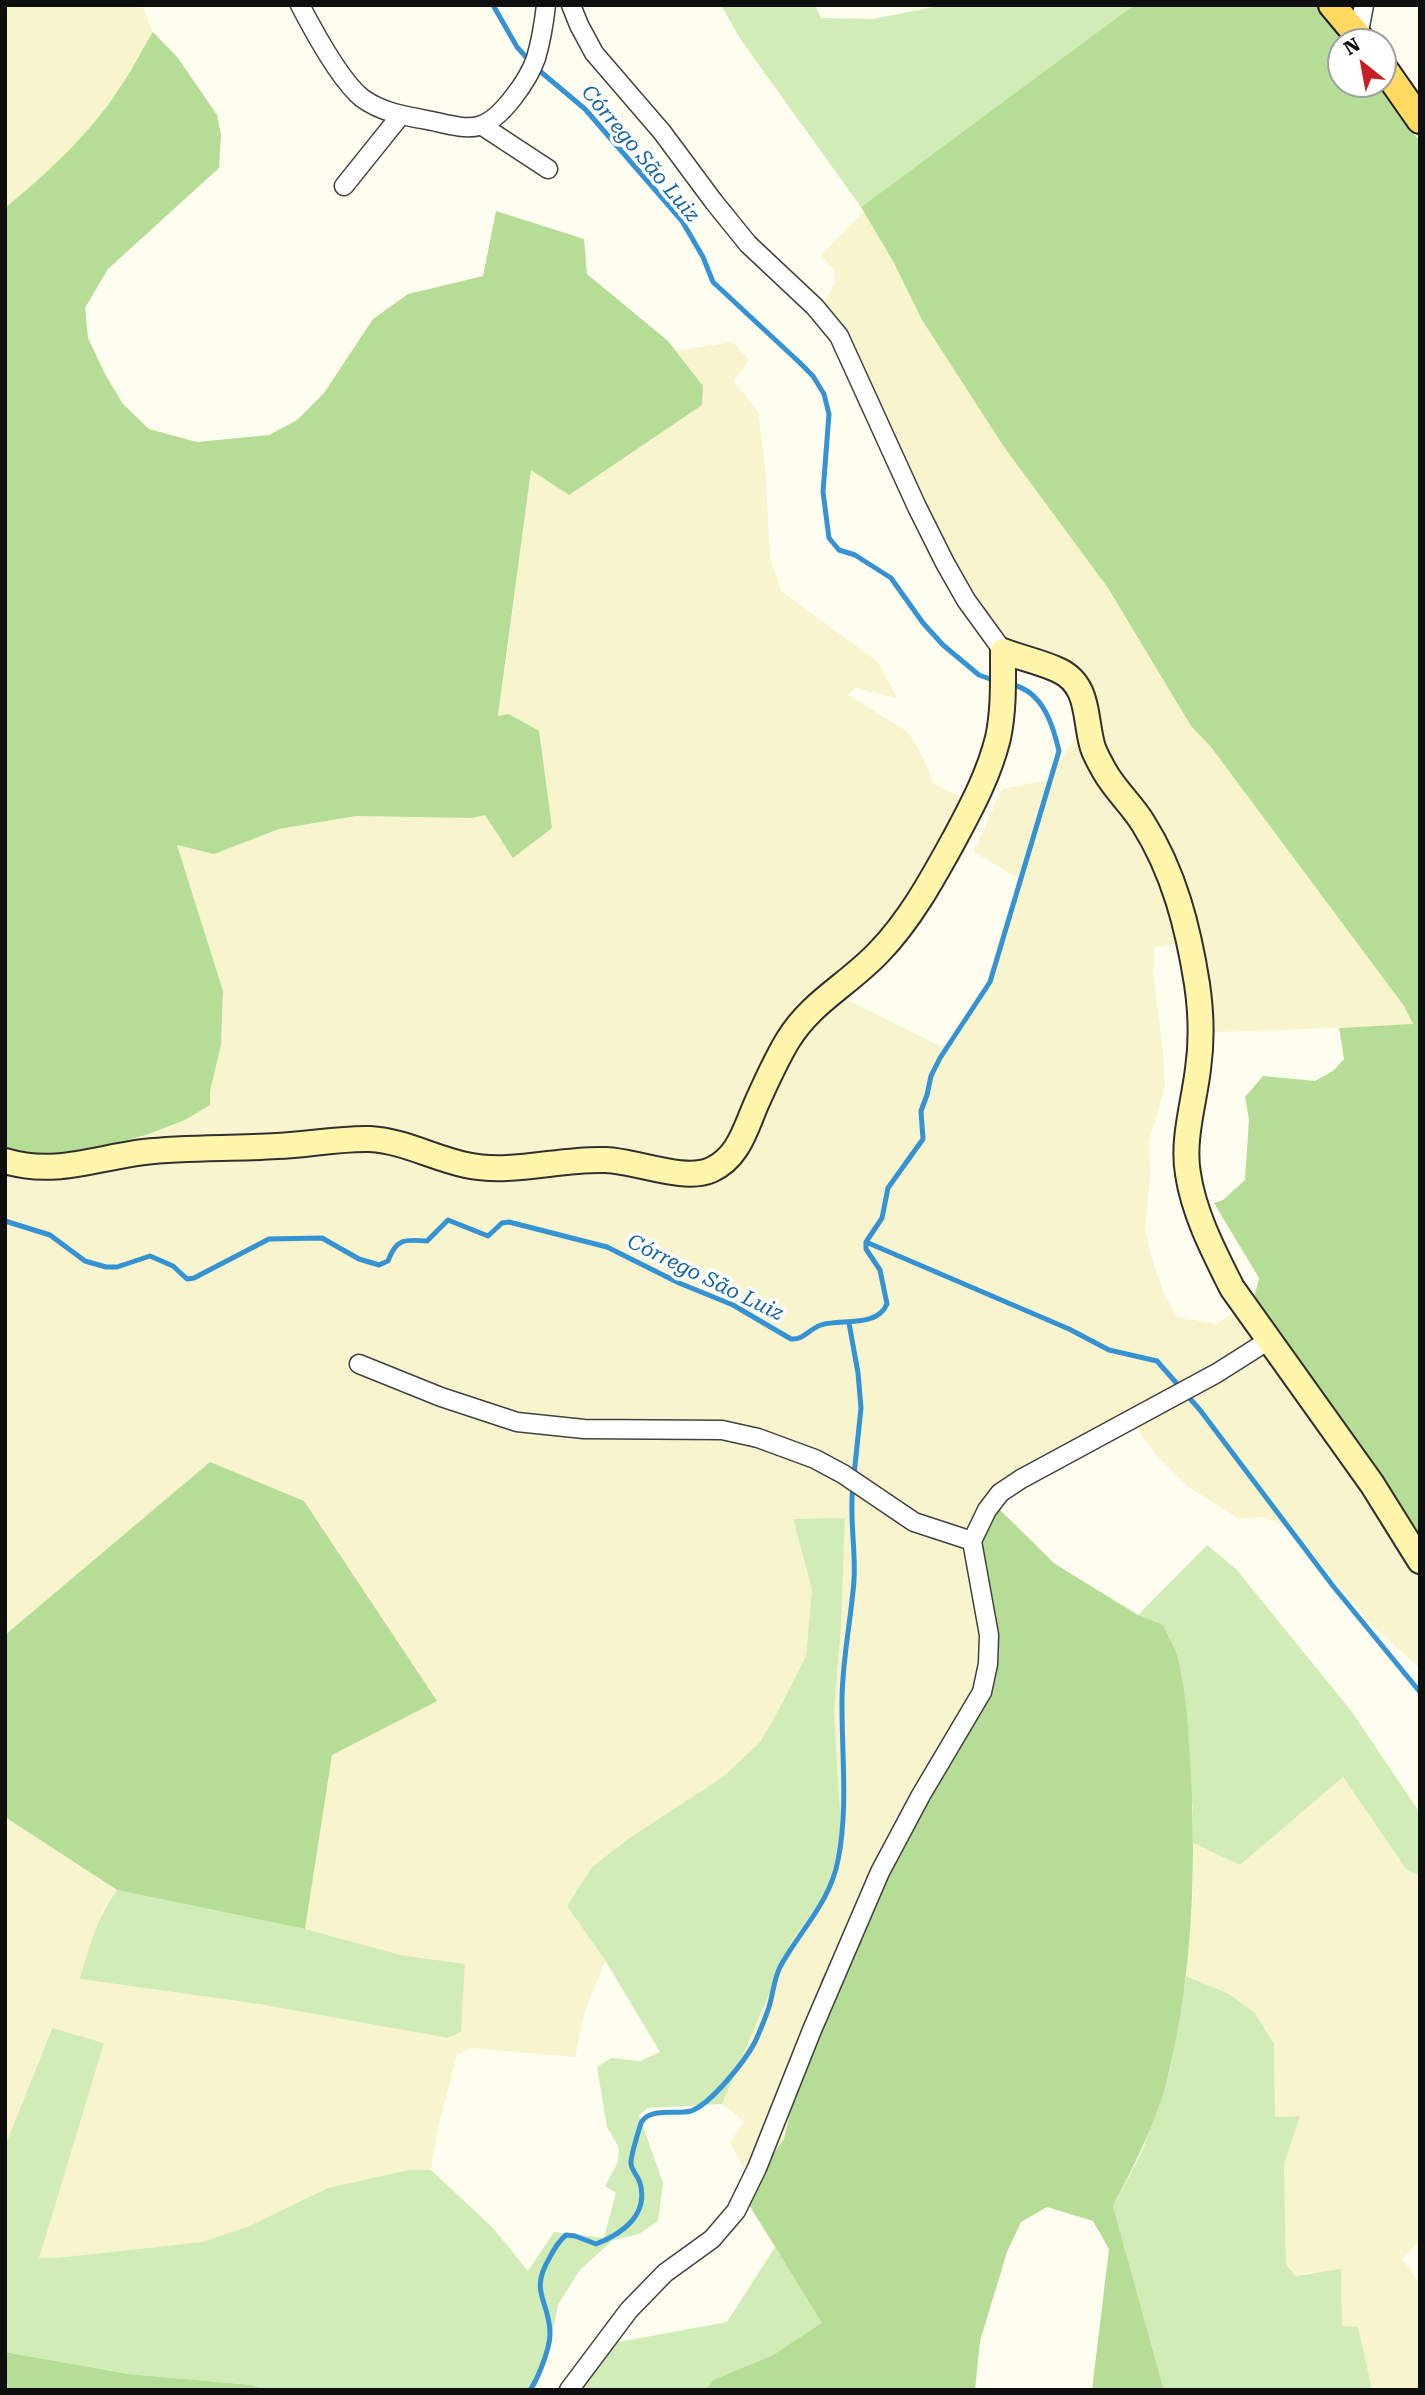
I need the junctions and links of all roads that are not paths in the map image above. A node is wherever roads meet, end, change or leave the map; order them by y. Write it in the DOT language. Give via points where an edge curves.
graph roads {
  1 [pos="299,5"];
  2 [pos="546,5"];
  3 [pos="571,5"];
  4 [pos="1332,5"];
  5 [pos="1364,5"];
  6 [pos="1351,28"];
  7 [pos="1361,28"];
  8 [pos="1397,87"];
  9 [pos="401,115"];
  10 [pos="1420,120"];
  11 [pos="481,125"];
  12 [pos="548,169"];
  13 [pos="344,186"];
  14 [pos="1003,651"];
  15 [pos="5,1161"];
  16 [pos="1269,1340"];
  17 [pos="359,1364"];
  18 [pos="972,1541"];
  19 [pos="1420,1561"];
  20 [pos="569,2390"];
  1 -- 9 [label="street" via="360,96 377,108"];
  2 -- 11 [label="street" via="535,60 526,78 495,117"];
  3 -- 14 [label="street" via="594,53 748,244 839,336 945,563"];
  4 -- 6 [label="main road"];
  5 -- 7 [label="street"];
  8 -- 10 [label="main road"];
  9 -- 11 [label="street" via="466,128"];
  9 -- 13 [label="street"];
  11 -- 12 [label="street"];
  14 -- 15 [label="street" via="998,735 985,782 931,883 880,952 806,1016 788,1040 740,1145 708,1171 688,1174 605,1160 468,1166 392,1141 367,1139 181,1148 122,1155 81,1166"];
  14 -- 16 [label="street" via="1060,670 1074,680 1086,709 1093,747 1106,774 1143,822 1175,887 1197,985 1200,1025 1188,1174 1215,1255"];
  16 -- 18 [label="street" via="1000,1493"];
  16 -- 19 [label="street"];
  17 -- 18 [label="street" via="517,1422 584,1429 722,1430 758,1438 843,1474 914,1522"];
  18 -- 20 [label="street" via="989,1635 982,1692 880,1872 757,2168 736,2211 712,2239 665,2273 629,2310"];
}
